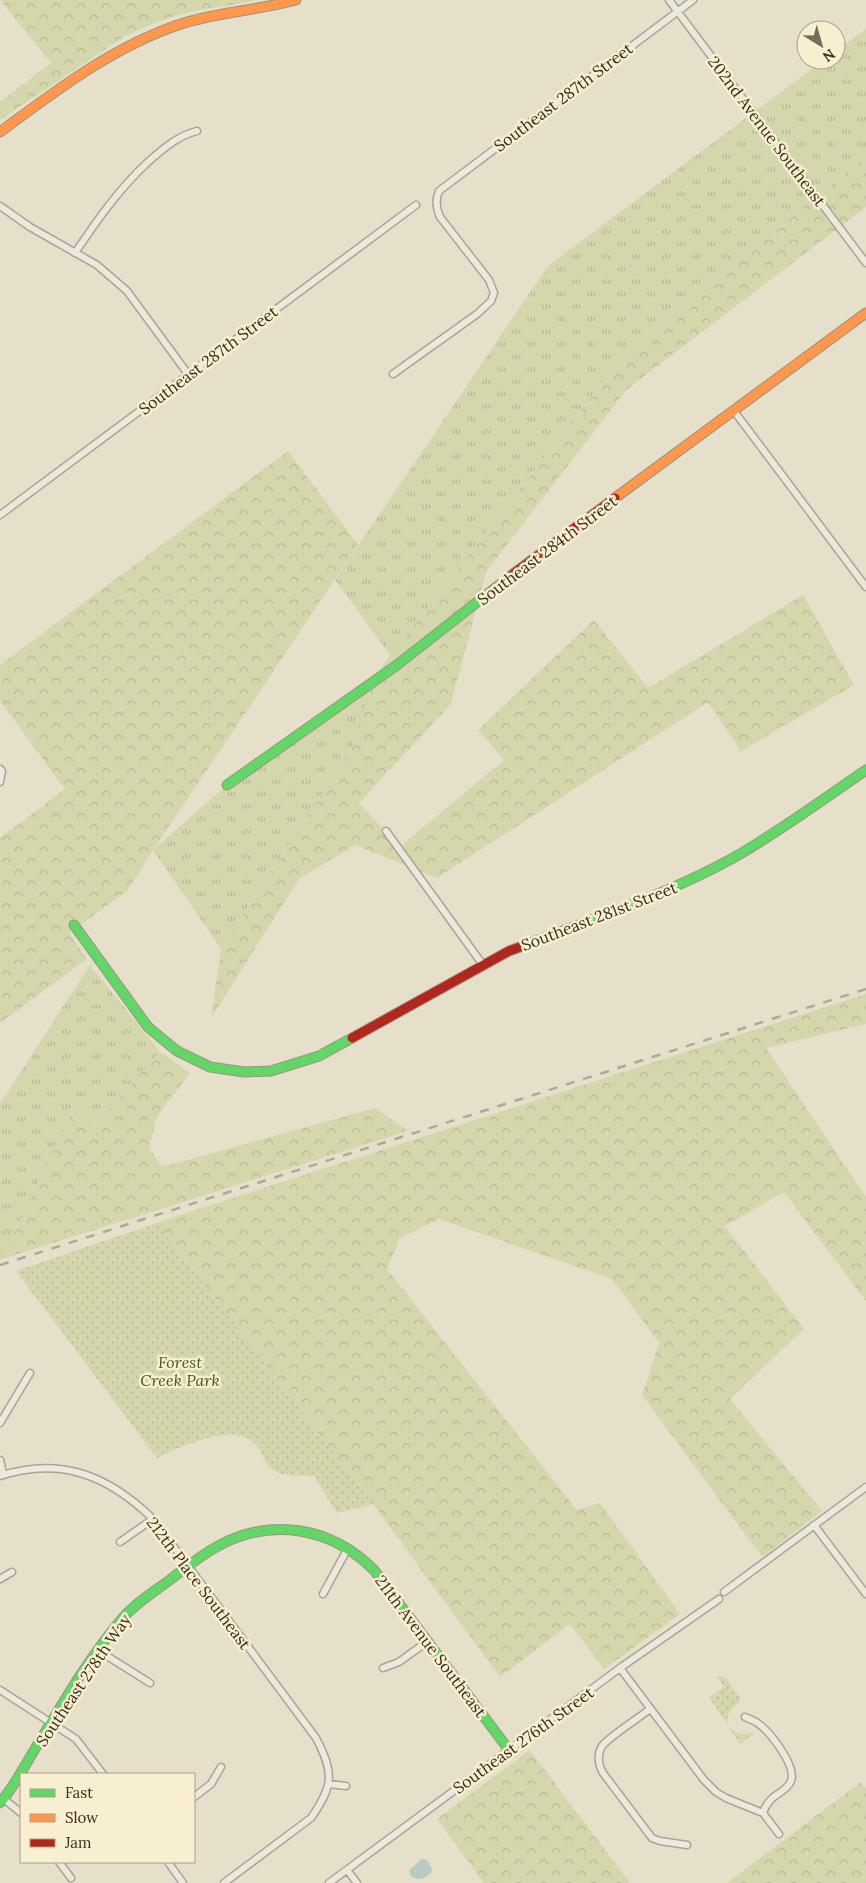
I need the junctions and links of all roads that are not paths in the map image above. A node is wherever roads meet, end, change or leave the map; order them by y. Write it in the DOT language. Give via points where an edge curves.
graph roads {
  1 [pos="296,0"];
  2 [pos="669,0"];
  3 [pos="693,0"];
  4 [pos="678,12"];
  5 [pos="197,131"];
  6 [pos="0,132"];
  7 [pos="416,205"];
  8 [pos="0,206"];
  9 [pos="75,253"];
  10 [pos="866,263"];
  11 [pos="866,313"];
  12 [pos="188,374"];
  13 [pos="393,374"];
  14 [pos="734,411"];
  15 [pos="0,515"];
  16 [pos="866,587"];
  17 [pos="0,769"];
  18 [pos="866,770"];
  19 [pos="0,782"];
  20 [pos="227,785"];
  21 [pos="386,831"];
  22 [pos="74,924"];
  23 [pos="483,965"];
  24 [pos="30,1373"];
  25 [pos="0,1423"];
  26 [pos="0,1460"];
  27 [pos="2,1475"];
  28 [pos="866,1487"];
  29 [pos="153,1519"];
  30 [pos="814,1525"];
  31 [pos="120,1542"];
  32 [pos="348,1548"];
  33 [pos="188,1566"];
  34 [pos="12,1572"];
  35 [pos="0,1579"];
  36 [pos="724,1592"];
  37 [pos="322,1594"];
  38 [pos="866,1594"];
  39 [pos="719,1598"];
  40 [pos="428,1640"];
  41 [pos="99,1651"];
  42 [pos="383,1668"];
  43 [pos="620,1668"];
  44 [pos="150,1683"];
  45 [pos="0,1690"];
  46 [pos="650,1709"];
  47 [pos="745,1717"];
  48 [pos="52,1723"];
  49 [pos="510,1750"];
  50 [pos="221,1766"];
  51 [pos="102,1773"];
  52 [pos="329,1784"];
  53 [pos="346,1786"];
  54 [pos="195,1796"];
  55 [pos="2,1801"];
  56 [pos="20,1812"];
  57 [pos="763,1813"];
  58 [pos="779,1834"];
  59 [pos="688,1845"];
  60 [pos="60,1863"];
  61 [pos="169,1863"];
  62 [pos="347,1870"];
  63 [pos="71,1878"];
  64 [pos="183,1883"];
  65 [pos="224,1883"];
  66 [pos="329,1883"];
  67 [pos="357,1883"];
  1 -- 6 [label="street" via="185,23 145,37 112,55"];
  2 -- 4 [label="street, 202nd Avenue Southeast"];
  3 -- 4 [label="street, Southeast 287th Street"];
  4 -- 10 [label="street, 202nd Avenue Southeast"];
  4 -- 13 [label="street, Southeast 287th Street" via="444,186 437,196 436,209 489,280 494,293 491,301 477,314"];
  5 -- 9 [label="street" via="175,140 132,177 104,209"];
  7 -- 12 [label="street, Southeast 287th Street"];
  8 -- 9 [label="street"];
  9 -- 12 [label="street" via="97,265 127,291"];
  11 -- 14 [label="street, Southeast 284th Street"];
  12 -- 15 [label="street, Southeast 287th Street"];
  14 -- 16 [label="street"];
  14 -- 20 [label="street, Southeast 284th Street" via="526,564 397,665"];
  17 -- 19 [label="street" via="3,775"];
  18 -- 23 [label="street, Southeast 281st Street" via="765,839 697,876 608,916 524,944"];
  21 -- 23 [label="street"];
  22 -- 23 [label="street, Southeast 281st Street" via="157,1036 177,1051 210,1067 244,1072 285,1068 319,1056"];
  24 -- 25 [label="street"];
  26 -- 27 [label="street"];
  27 -- 29 [label="street, 212th Place Southeast" via="26,1468 73,1471 121,1491"];
  28 -- 30 [label="street"];
  29 -- 31 [label="street"];
  29 -- 33 [label="street, 212th Place Southeast"];
  30 -- 36 [label="street"];
  30 -- 38 [label="street"];
  32 -- 33 [label="street, Southeast 278th Way" via="315,1534 272,1529 226,1542"];
  32 -- 37 [label="street"];
  32 -- 40 [label="street, 211th Avenue Southeast" via="374,1570"];
  33 -- 41 [label="street, Southeast 278th Way" via="135,1606"];
  33 -- 52 [label="street, 212th Place Southeast" via="316,1738 328,1764"];
  34 -- 35 [label="street"];
  39 -- 43 [label="street, Southeast 276th Street"];
  40 -- 42 [label="street" via="398,1662"];
  40 -- 49 [label="street, 211th Avenue Southeast"];
  41 -- 44 [label="street"];
  41 -- 48 [label="street, Southeast 278th Way"];
  43 -- 46 [label="street"];
  43 -- 49 [label="street, Southeast 276th Street"];
  45 -- 48 [label="street"];
  46 -- 57 [label="street" via="712,1789"];
  46 -- 59 [label="street" via="605,1743 599,1764 648,1834 660,1841"];
  47 -- 57 [label="street" via="765,1729 790,1765 792,1775 787,1787 770,1799"];
  48 -- 51 [label="street" via="76,1739"];
  48 -- 55 [label="street, Southeast 278th Way"];
  49 -- 62 [label="street, Southeast 276th Street"];
  50 -- 54 [label="street" via="211,1784"];
  52 -- 53 [label="street"];
  52 -- 65 [label="street" via="311,1818"];
  55 -- 56 [label="street"];
  57 -- 58 [label="street"];
  60 -- 63 [label="street"];
  61 -- 64 [label="street"];
  62 -- 66 [label="street, Southeast 276th Street"];
  62 -- 67 [label="street"];
}
